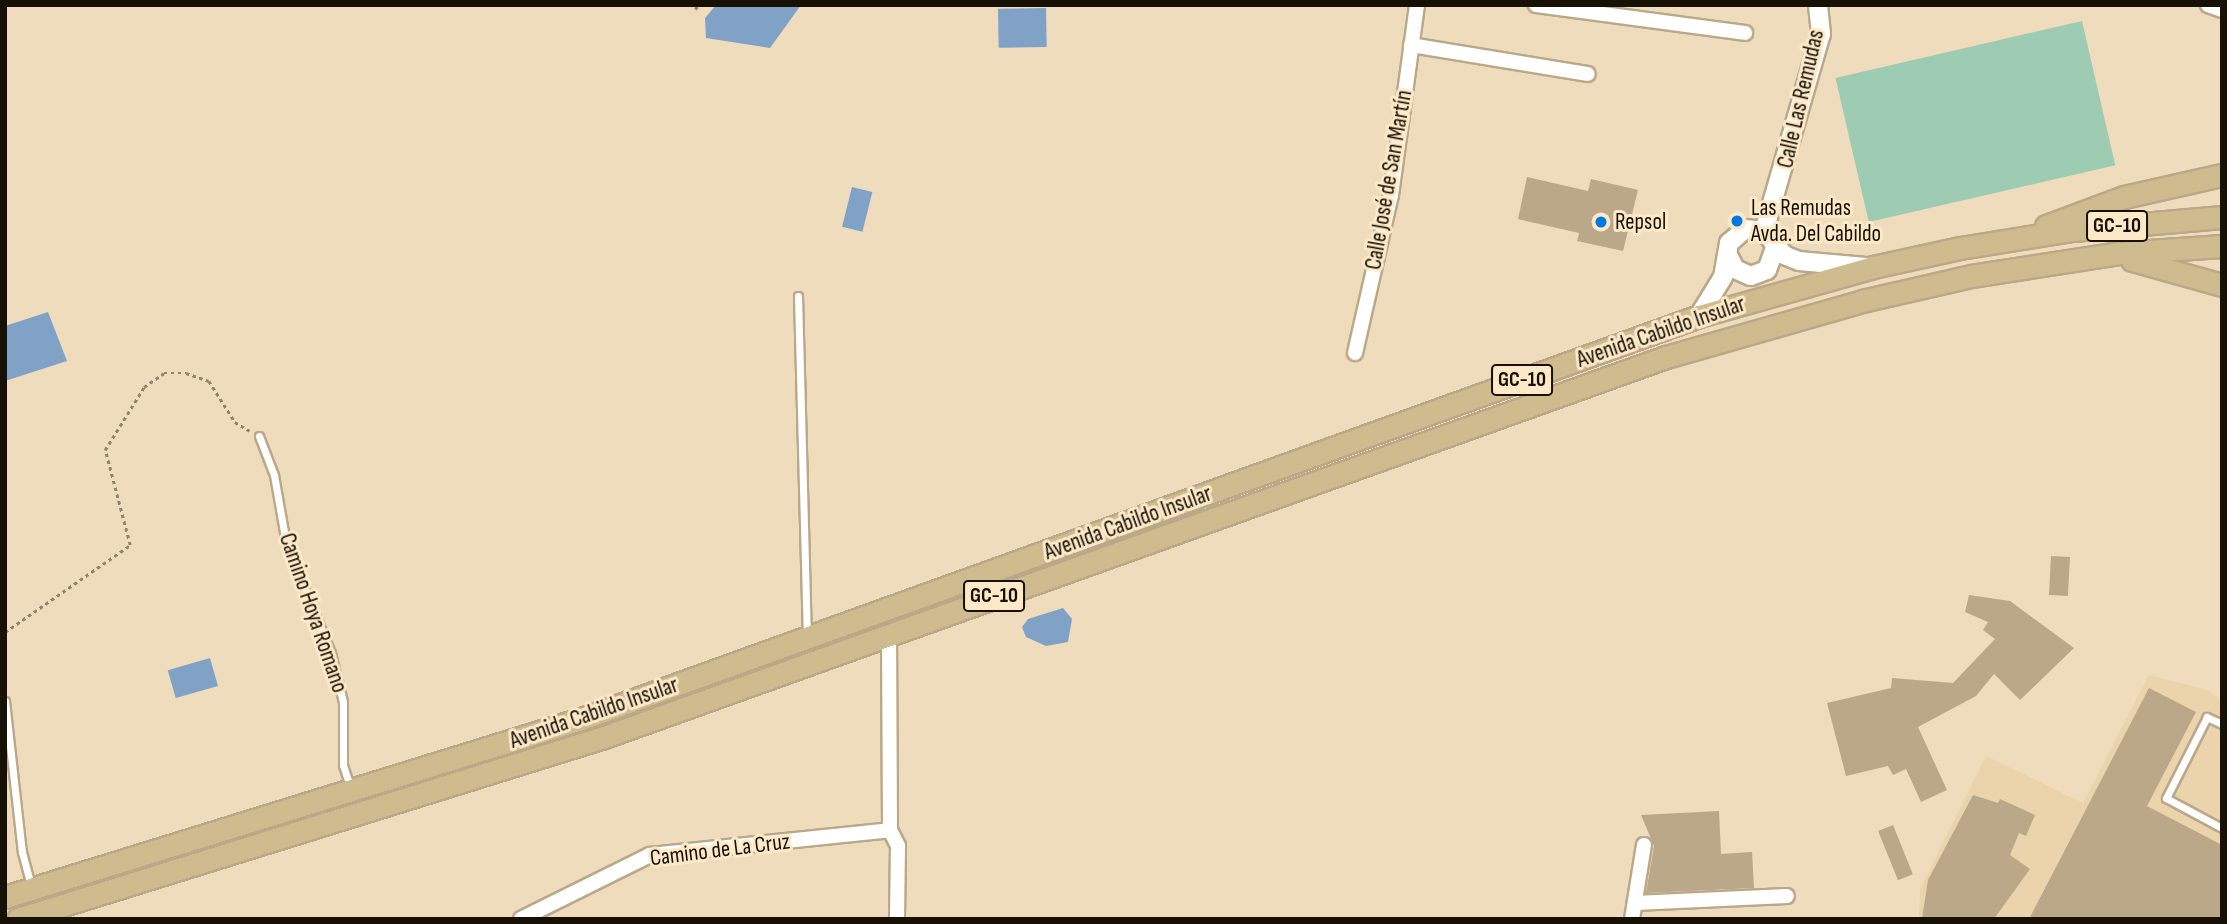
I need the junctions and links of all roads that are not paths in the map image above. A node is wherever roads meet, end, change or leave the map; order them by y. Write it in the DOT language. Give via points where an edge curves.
graph roads {
  1 [pos="1417,5"];
  2 [pos="1536,5"];
  3 [pos="1818,5"];
  4 [pos="2208,5"];
  5 [pos="2222,9"];
  6 [pos="1745,33"];
  7 [pos="1411,45"];
  8 [pos="1588,74"];
  9 [pos="2222,175"];
  10 [pos="2222,217"];
  11 [pos="1764,232"];
  12 [pos="2018,237"];
  13 [pos="2222,246"];
  14 [pos="1775,247"];
  15 [pos="1728,255"];
  16 [pos="2056,261"];
  17 [pos="1873,267"];
  18 [pos="2222,285"];
  19 [pos="798,296"];
  20 [pos="1699,316"];
  21 [pos="1355,353"];
  22 [pos="259,436"];
  23 [pos="889,634"];
  24 [pos="808,639"];
  25 [pos="5,701"];
  26 [pos="2222,724"];
  27 [pos="352,792"];
  28 [pos="2222,828"];
  29 [pos="890,830"];
  30 [pos="1644,845"];
  31 [pos="33,889"];
  32 [pos="5,897"];
  33 [pos="1787,897"];
  34 [pos="1635,903"];
  35 [pos="47,915"];
  36 [pos="18,919"];
  37 [pos="521,919"];
  38 [pos="897,919"];
  39 [pos="1632,919"];
  1 -- 7 [label="street, Calle José de San Martín"];
  2 -- 6 [label="street"];
  3 -- 11 [label="street, Calle Las Remudas" via="1821,34"];
  4 -- 5 [label="street"];
  7 -- 8 [label="street"];
  7 -- 21 [label="street, Calle José de San Martín" via="1391,195"];
  9 -- 12 [label="main road" via="2124,197"];
  10 -- 12 [label="main road, Avenida Cabildo Insular / GC-10"];
  11 -- 14 [label="street"];
  11 -- 15 [label="street" via="1755,228 1736,233"];
  12 -- 17 [label="main road, Avenida Cabildo Insular / GC-10"];
  13 -- 16 [label="main road, Avenida Cabildo Insular / GC-10"];
  14 -- 15 [label="street" via="1767,270 1751,276 1735,269"];
  14 -- 17 [label="street" via="1799,261"];
  15 -- 20 [label="street" via="1714,296"];
  16 -- 18 [label="main road" via="2121,258"];
  16 -- 23 [label="main road, Avenida Cabildo Insular / GC-10" via="1862,301 1666,357"];
  17 -- 20 [label="main road, Avenida Cabildo Insular / GC-10"];
  19 -- 24 [label="lane"];
  20 -- 24 [label="main road, Avenida Cabildo Insular / GC-10"];
  22 -- 27 [label="lane, Camino Hoya Romano" via="274,475 286,542 331,653 343,702 343,765"];
  23 -- 29 [label="street"];
  23 -- 35 [label="main road, Avenida Cabildo Insular / GC-10" via="604,737"];
  24 -- 27 [label="main road, Avenida Cabildo Insular / GC-10" via="581,719"];
  25 -- 31 [label="lane" via="22,852"];
  26 -- 28 [label="lane" via="2207,716 2166,798"];
  27 -- 31 [label="main road, Avenida Cabildo Insular / GC-10"];
  29 -- 37 [label="street, Camino de La Cruz" via="650,855"];
  29 -- 38 [label="street" via="898,846"];
  30 -- 34 [label="street"];
  31 -- 32 [label="main road, Avenida Cabildo Insular / GC-10"];
  33 -- 34 [label="street"];
  34 -- 39 [label="street"];
  35 -- 36 [label="main road, Avenida Cabildo Insular / GC-10"];
}
